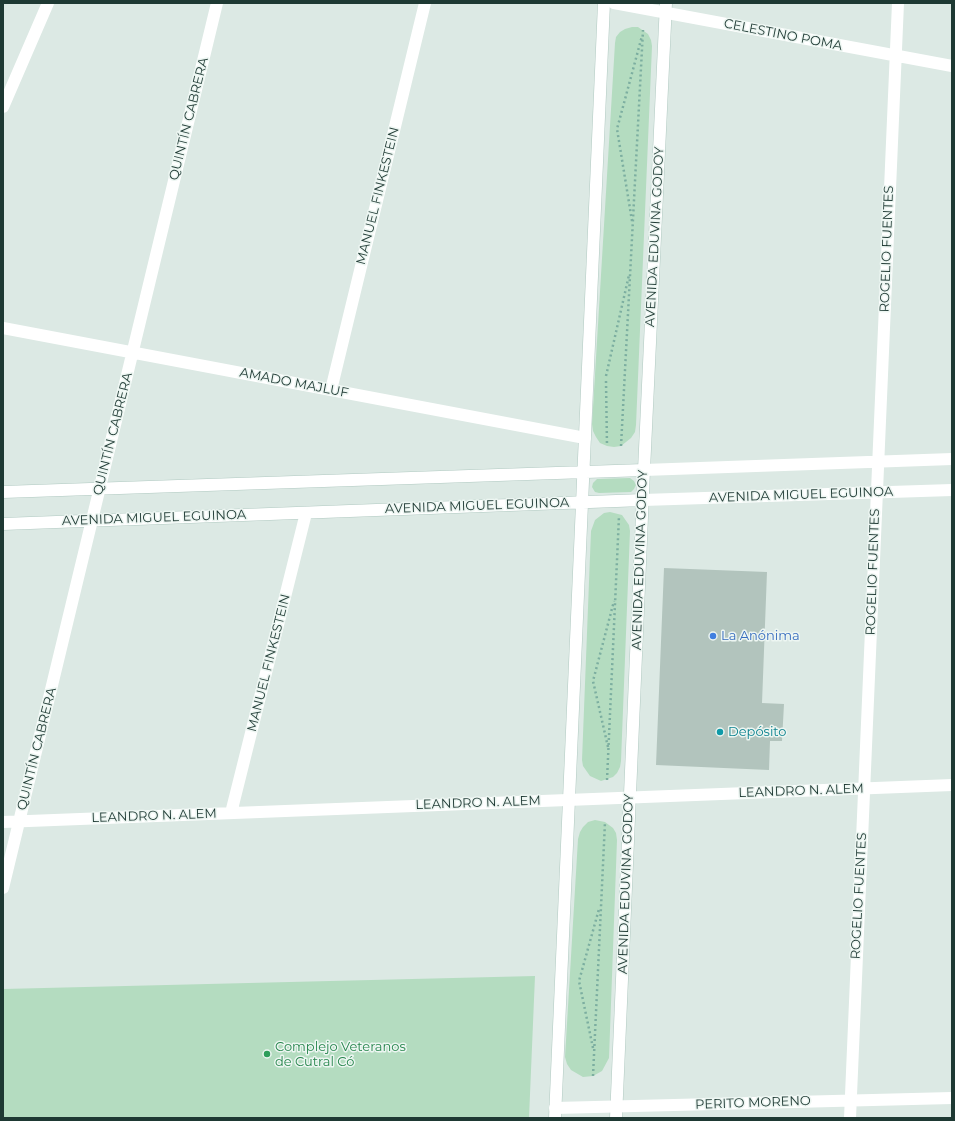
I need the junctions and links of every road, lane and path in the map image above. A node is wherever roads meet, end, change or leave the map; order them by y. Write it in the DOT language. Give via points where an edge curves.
graph roads {
  1 [pos="48,3"];
  2 [pos="217,3"];
  3 [pos="425,3"];
  4 [pos="604,3"];
  5 [pos="614,3"];
  6 [pos="898,3"];
  7 [pos="665,8"];
  8 [pos="896,56"];
  9 [pos="952,66"];
  10 [pos="3,107"];
  11 [pos="633,227"];
  12 [pos="630,267"];
  13 [pos="3,328"];
  14 [pos="132,353"];
  15 [pos="332,390"];
  16 [pos="585,438"];
  17 [pos="607,446"];
  18 [pos="620,446"];
  19 [pos="952,459"];
  20 [pos="878,462"];
  21 [pos="644,470"];
  22 [pos="583,472"];
  23 [pos="99,489"];
  24 [pos="952,490"];
  25 [pos="3,492"];
  26 [pos="877,492"];
  27 [pos="642,500"];
  28 [pos="582,502"];
  29 [pos="306,513"];
  30 [pos="619,514"];
  31 [pos="92,520"];
  32 [pos="3,524"];
  33 [pos="615,595"];
  34 [pos="608,752"];
  35 [pos="607,780"];
  36 [pos="952,785"];
  37 [pos="864,788"];
  38 [pos="630,797"];
  39 [pos="568,800"];
  40 [pos="231,813"];
  41 [pos="19,821"];
  42 [pos="3,822"];
  43 [pos="605,822"];
  44 [pos="3,888"];
  45 [pos="601,903"];
  46 [pos="594,1052"];
  47 [pos="593,1076"];
  48 [pos="952,1098"];
  49 [pos="850,1100"];
  50 [pos="616,1112"];
  51 [pos="555,1113"];
  52 [pos="850,1118"];
  1 -- 10 [label="street"];
  2 -- 14 [label="street, QUINTÍN CABRERA"];
  3 -- 15 [label="street, MANUEL FINKESTEIN"];
  4 -- 16 [label="street"];
  5 -- 7 [label="street, CELESTINO POMA"];
  6 -- 8 [label="street, ROGELIO FUENTES"];
  7 -- 8 [label="street, CELESTINO POMA"];
  7 -- 21 [label="street, AVENIDA EDUVINA GODOY"];
  8 -- 9 [label="street, CELESTINO POMA"];
  8 -- 20 [label="street, ROGELIO FUENTES"];
  11 -- 11 [label="path" via="634,204 643,30 617,129"];
  11 -- 12 [label="path"];
  12 -- 17 [label="path" via="606,376"];
  12 -- 18 [label="path"];
  13 -- 14 [label="street, AMADO MAJLUF"];
  14 -- 15 [label="street, AMADO MAJLUF"];
  14 -- 23 [label="street, QUINTÍN CABRERA"];
  15 -- 16 [label="street, AMADO MAJLUF"];
  16 -- 22 [label="street"];
  19 -- 20 [label="street"];
  20 -- 21 [label="street"];
  20 -- 26 [label="street, ROGELIO FUENTES"];
  21 -- 22 [label="street"];
  21 -- 27 [label="street, AVENIDA EDUVINA GODOY"];
  22 -- 23 [label="street"];
  22 -- 28 [label="street"];
  23 -- 25 [label="street"];
  23 -- 31 [label="street, QUINTÍN CABRERA"];
  24 -- 26 [label="street, AVENIDA MIGUEL EGUINOA"];
  26 -- 27 [label="street, AVENIDA MIGUEL EGUINOA"];
  26 -- 37 [label="street, ROGELIO FUENTES"];
  27 -- 28 [label="street, AVENIDA MIGUEL EGUINOA"];
  27 -- 38 [label="street, AVENIDA EDUVINA GODOY"];
  28 -- 29 [label="street, AVENIDA MIGUEL EGUINOA"];
  28 -- 39 [label="street"];
  29 -- 31 [label="street, AVENIDA MIGUEL EGUINOA"];
  29 -- 40 [label="street, MANUEL FINKESTEIN"];
  30 -- 33 [label="path"];
  31 -- 32 [label="street, AVENIDA MIGUEL EGUINOA"];
  31 -- 41 [label="street, QUINTÍN CABRERA"];
  33 -- 34 [label="path"];
  33 -- 34 [label="path" via="593,681"];
  34 -- 35 [label="path"];
  36 -- 37 [label="street, LEANDRO N. ALEM"];
  37 -- 38 [label="street, LEANDRO N. ALEM"];
  37 -- 49 [label="street, ROGELIO FUENTES"];
  38 -- 39 [label="street, LEANDRO N. ALEM"];
  38 -- 50 [label="street, AVENIDA EDUVINA GODOY"];
  39 -- 40 [label="street, LEANDRO N. ALEM"];
  39 -- 51 [label="street"];
  40 -- 41 [label="street, LEANDRO N. ALEM"];
  41 -- 42 [label="street, LEANDRO N. ALEM"];
  41 -- 44 [label="street, QUINTÍN CABRERA"];
  43 -- 45 [label="path"];
  45 -- 46 [label="path"];
  45 -- 46 [label="path" via="579,981"];
  46 -- 47 [label="path"];
  48 -- 49 [label="street, PERITO MORENO"];
  49 -- 50 [label="street, PERITO MORENO"];
  49 -- 52 [label="street, ROGELIO FUENTES"];
  50 -- 51 [label="street, PERITO MORENO"];
}
